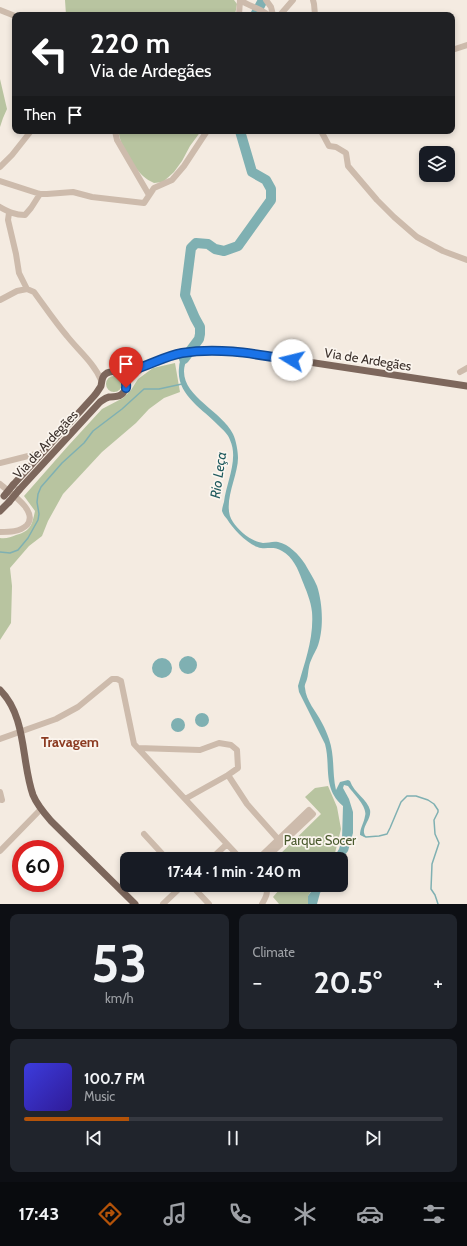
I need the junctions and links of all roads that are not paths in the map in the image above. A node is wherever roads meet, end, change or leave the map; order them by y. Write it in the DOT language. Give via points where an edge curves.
graph roads {
  1 [pos="240,0"];
  2 [pos="266,0"];
  3 [pos="293,0"];
  4 [pos="313,0"];
  5 [pos="0,10"];
  6 [pos="239,12"];
  7 [pos="264,12"];
  8 [pos="272,12"];
  9 [pos="283,12"];
  10 [pos="315,12"];
  11 [pos="12,15"];
  12 [pos="467,45"];
  13 [pos="455,49"];
  14 [pos="29,134"];
  15 [pos="116,134"];
  16 [pos="205,134"];
  17 [pos="323,134"];
  18 [pos="0,167"];
  19 [pos="0,181"];
  20 [pos="40,194"];
  21 [pos="149,195"];
  22 [pos="0,207"];
  23 [pos="9,212"];
  24 [pos="467,260"];
  25 [pos="27,289"];
  26 [pos="0,300"];
  27 [pos="148,365"];
  28 [pos="467,368"];
  29 [pos="117,372"];
  30 [pos="460,372"];
  31 [pos="101,383"];
  32 [pos="126,383"];
  33 [pos="467,386"];
  34 [pos="110,397"];
  35 [pos="44,452"];
  36 [pos="0,463"];
  37 [pos="0,484"];
  38 [pos="16,488"];
  39 [pos="4,500"];
  40 [pos="0,511"];
  41 [pos="0,532"];
  42 [pos="0,690"];
  43 [pos="20,732"];
  44 [pos="0,739"];
  45 [pos="138,748"];
  46 [pos="228,775"];
  47 [pos="0,792"];
  48 [pos="185,799"];
  49 [pos="2,800"];
  50 [pos="41,809"];
  51 [pos="144,834"];
  52 [pos="278,839"];
  53 [pos="227,844"];
  54 [pos="1,851"];
  55 [pos="160,852"];
  56 [pos="218,852"];
  57 [pos="234,852"];
  58 [pos="265,852"];
  59 [pos="272,852"];
  60 [pos="176,892"];
  61 [pos="198,892"];
  62 [pos="267,892"];
  63 [pos="135,904"];
  64 [pos="163,904"];
  65 [pos="209,904"];
  66 [pos="262,904"];
  1 -- 6 [label="street"];
  1 -- 7 [label="street"];
  2 -- 8 [label="street"];
  3 -- 9 [label="street"];
  4 -- 10 [label="street"];
  5 -- 11 [label="street"];
  12 -- 13 [label="street"];
  14 -- 18 [label="street"];
  15 -- 21 [label="street"];
  16 -- 21 [label="street" via="172,180 154,188"];
  17 -- 24 [label="street" via="329,146 346,153 348,166 394,217 417,237"];
  19 -- 20 [label="street"];
  20 -- 21 [label="street" via="73,192 144,203"];
  20 -- 23 [label="street" via="25,215"];
  22 -- 23 [label="street"];
  23 -- 25 [label="street" via="8,220 19,273"];
  25 -- 26 [label="street"];
  25 -- 31 [label="street" via="34,292 94,367"];
  27 -- 29 [label="main road, Via de Ardegães"];
  27 -- 32 [label="main road, Via de Ardegães" via="132,375"];
  27 -- 33 [label="main road, Via de Ardegães" via="170,356 208,350 242,352"];
  28 -- 30 [label="street"];
  29 -- 31 [label="main road, Via de Ardegães" via="108,373"];
  29 -- 32 [label="main road" via="122,374"];
  31 -- 34 [label="main road" via="102,390"];
  31 -- 35 [label="main road, Via de Ardegães" via="94,396"];
  32 -- 34 [label="main road, Via de Ardegães" via="124,393"];
  34 -- 38 [label="main road, Via de Ardegães" via="100,402"];
  35 -- 36 [label="street"];
  35 -- 38 [label="main road, Via de Ardegães"];
  37 -- 41 [label="street" via="21,501 30,516 29,523 24,528 13,532"];
  38 -- 39 [label="main road, Via de Ardegães, bridge"];
  39 -- 40 [label="main road, Via de Ardegães"];
  42 -- 43 [label="main road" via="15,713"];
  43 -- 44 [label="street"];
  43 -- 45 [label="street" via="78,708 112,679 117,678 121,681 134,744"];
  43 -- 50 [label="main road" via="33,796"];
  45 -- 46 [label="street" via="200,750 219,744 231,745 237,750 238,768"];
  45 -- 48 [label="street"];
  46 -- 48 [label="street"];
  46 -- 52 [label="street" via="247,804"];
  47 -- 49 [label="street"];
  48 -- 53 [label="street"];
  50 -- 54 [label="street"];
  50 -- 63 [label="main road"];
  51 -- 55 [label="street"];
  52 -- 58 [label="street"];
  52 -- 59 [label="street" via="309,810 313,814"];
  53 -- 56 [label="street"];
  53 -- 57 [label="street"];
  60 -- 64 [label="street"];
  61 -- 65 [label="street"];
  62 -- 66 [label="street"];
}
